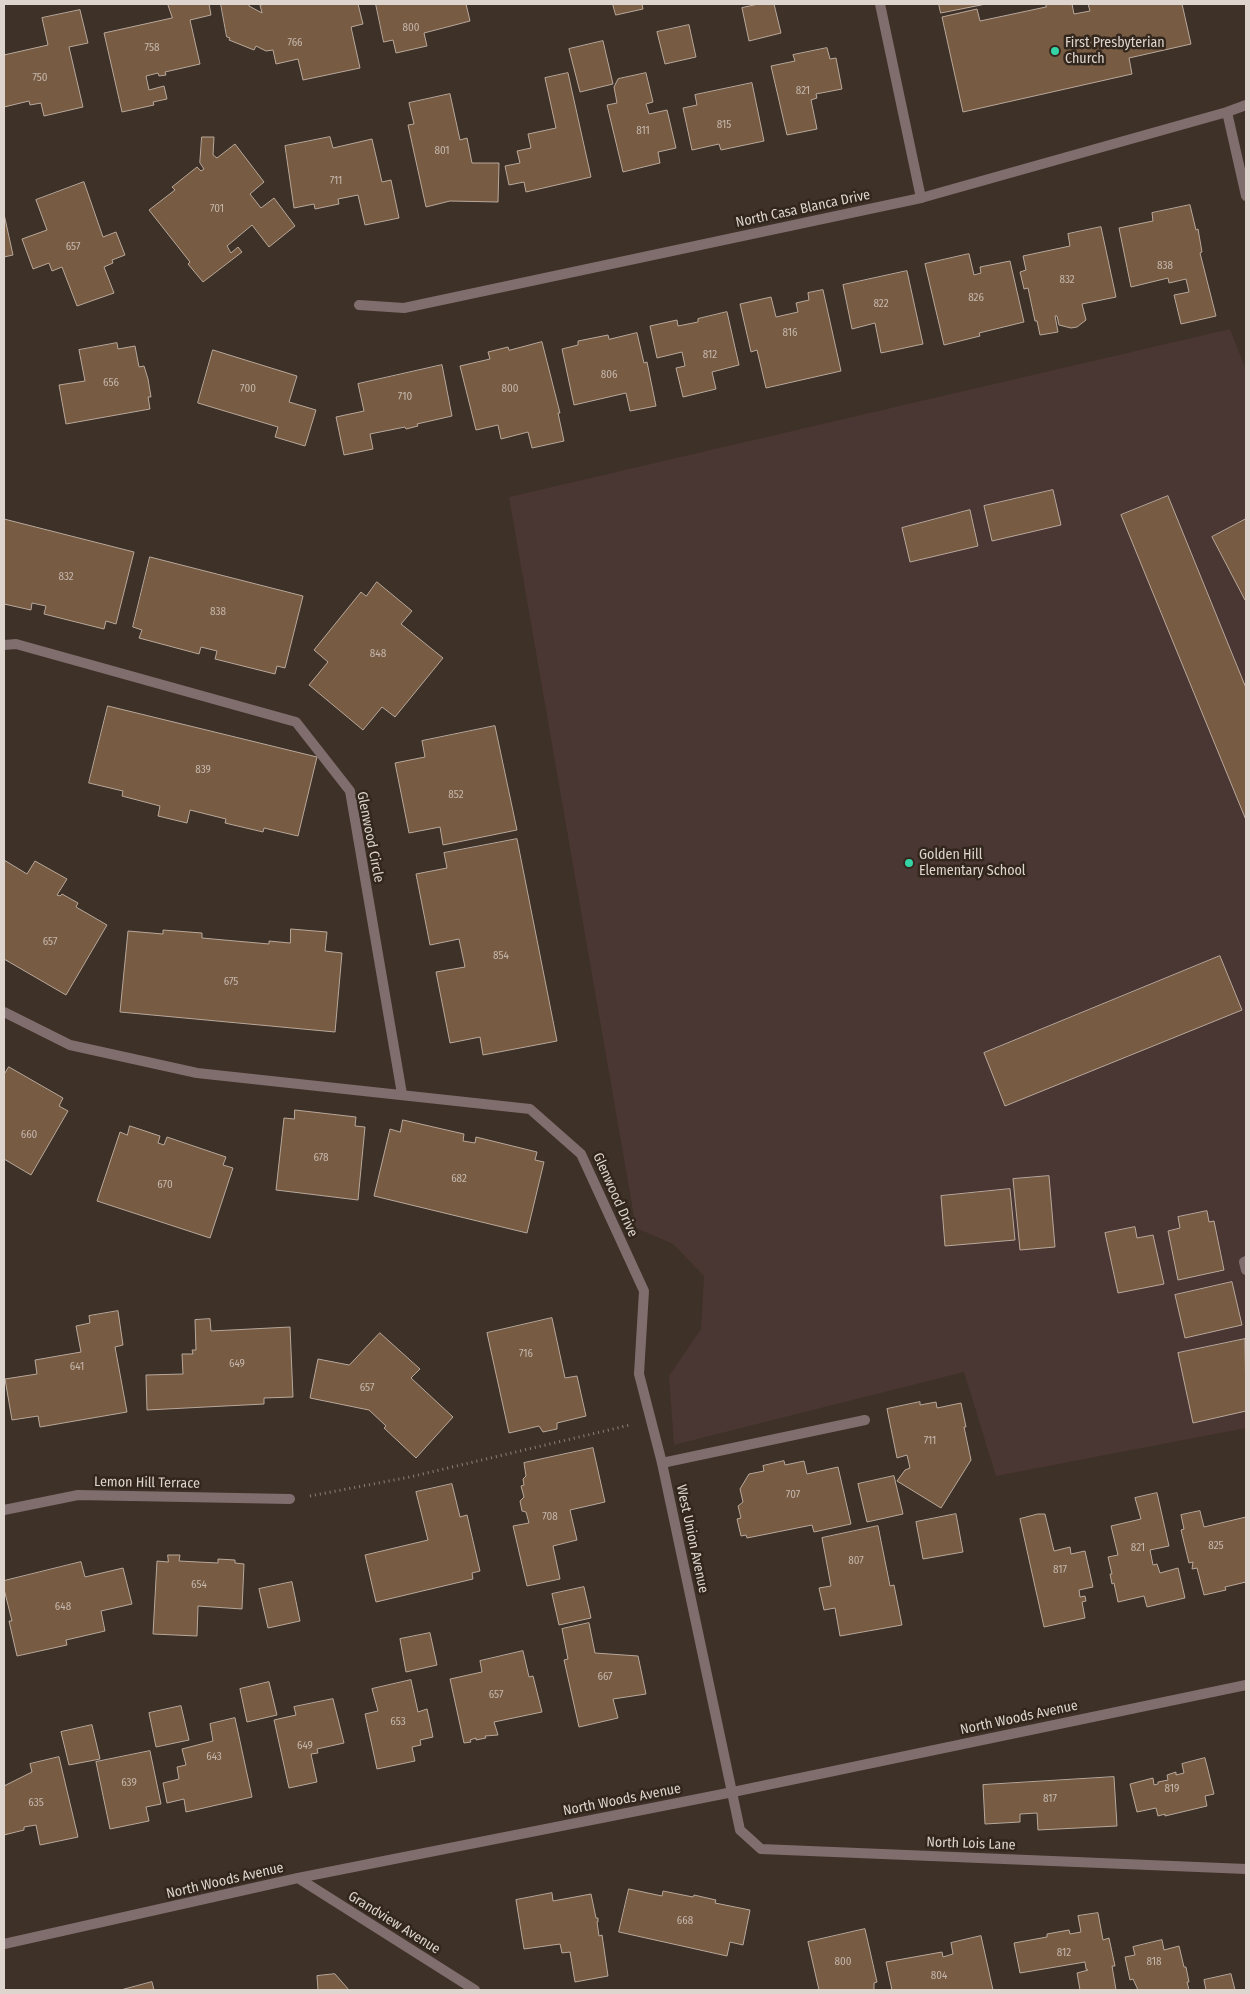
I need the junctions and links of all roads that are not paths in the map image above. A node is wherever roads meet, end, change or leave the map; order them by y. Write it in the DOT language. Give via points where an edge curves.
graph roads {
  1 [pos="880,4"];
  2 [pos="1246,105"];
  3 [pos="1227,112"];
  4 [pos="1246,196"];
  5 [pos="921,198"];
  6 [pos="359,305"];
  7 [pos="4,644"];
  8 [pos="4,1012"];
  9 [pos="402,1094"];
  10 [pos="1246,1261"];
  11 [pos="1246,1270"];
  12 [pos="644,1291"];
  13 [pos="865,1420"];
  14 [pos="662,1462"];
  15 [pos="290,1499"];
  16 [pos="4,1510"];
  17 [pos="1246,1685"];
  18 [pos="733,1792"];
  19 [pos="1246,1869"];
  20 [pos="298,1878"];
  21 [pos="4,1944"];
  22 [pos="475,1990"];
  1 -- 5 [label="street"];
  2 -- 3 [label="street, North Casa Blanca Drive"];
  3 -- 4 [label="street"];
  3 -- 5 [label="street, North Casa Blanca Drive"];
  5 -- 6 [label="street, North Casa Blanca Drive" via="404,308"];
  7 -- 9 [label="street, Glenwood Circle" via="16,644 296,722 350,791"];
  8 -- 9 [label="street, Glenwood Drive" via="70,1045 197,1073"];
  9 -- 12 [label="street, Glenwood Drive" via="530,1109 582,1154"];
  10 -- 11 [label="street"];
  12 -- 14 [label="street, West Union Avenue" via="639,1374"];
  13 -- 14 [label="street"];
  14 -- 18 [label="street, West Union Avenue"];
  15 -- 16 [label="street, Lemon Hill Terrace" via="78,1495"];
  17 -- 18 [label="street, North Woods Avenue"];
  18 -- 19 [label="street, North Lois Lane" via="740,1830 761,1849"];
  18 -- 20 [label="street, North Woods Avenue"];
  20 -- 21 [label="street, North Woods Avenue"];
  20 -- 22 [label="street, Grandview Avenue"];
}
